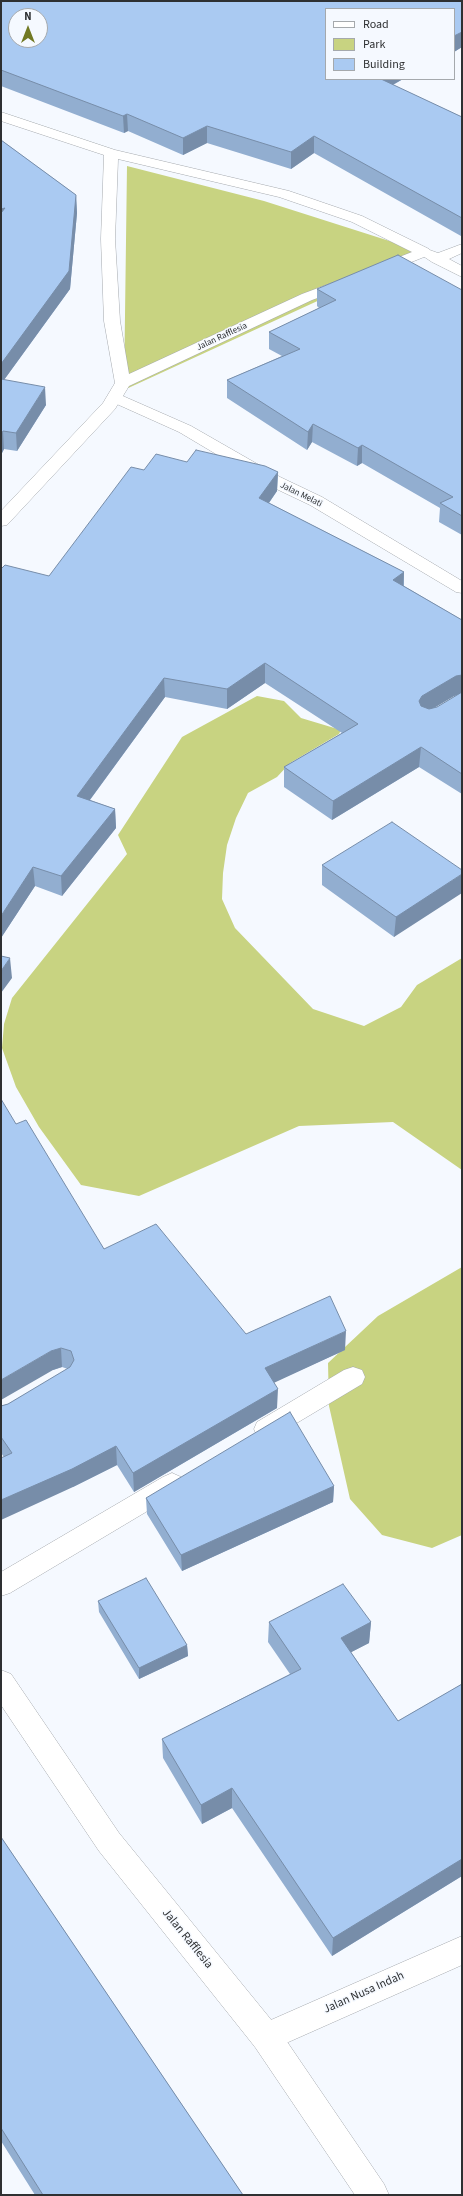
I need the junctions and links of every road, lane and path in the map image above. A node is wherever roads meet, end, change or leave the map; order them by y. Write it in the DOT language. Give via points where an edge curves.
graph roads {
  1 [pos="1,116"];
  2 [pos="111,153"];
  3 [pos="462,248"];
  4 [pos="431,256"];
  5 [pos="462,272"];
  6 [pos="119,390"];
  7 [pos="7,507"];
  8 [pos="1,521"];
  9 [pos="462,588"];
  10 [pos="353,1378"];
  11 [pos="245,1441"];
  12 [pos="191,1473"];
  13 [pos="1,1585"];
  14 [pos="1,1682"];
  15 [pos="462,1950"];
  16 [pos="266,2037"];
  17 [pos="373,2195"];
  1 -- 2 [label="street"];
  2 -- 4 [label="street" via="284,194 357,219"];
  2 -- 6 [label="street" via="108,239"];
  3 -- 4 [label="street, Jalan Rafflesia"];
  4 -- 5 [label="street"];
  4 -- 6 [label="street, Jalan Rafflesia" via="362,276 308,297"];
  6 -- 7 [label="street, Jalan Rafflesia"];
  6 -- 9 [label="street, Jalan Melati" via="274,481 316,501"];
  7 -- 8 [label="street, Jalan Rafflesia"];
  10 -- 11 [label="street"];
  12 -- 13 [label="street"];
  14 -- 16 [label="street, Jalan Rafflesia" via="109,1842"];
  15 -- 16 [label="street, Jalan Nusa Indah"];
  16 -- 17 [label="street, Jalan Rafflesia"];
}
